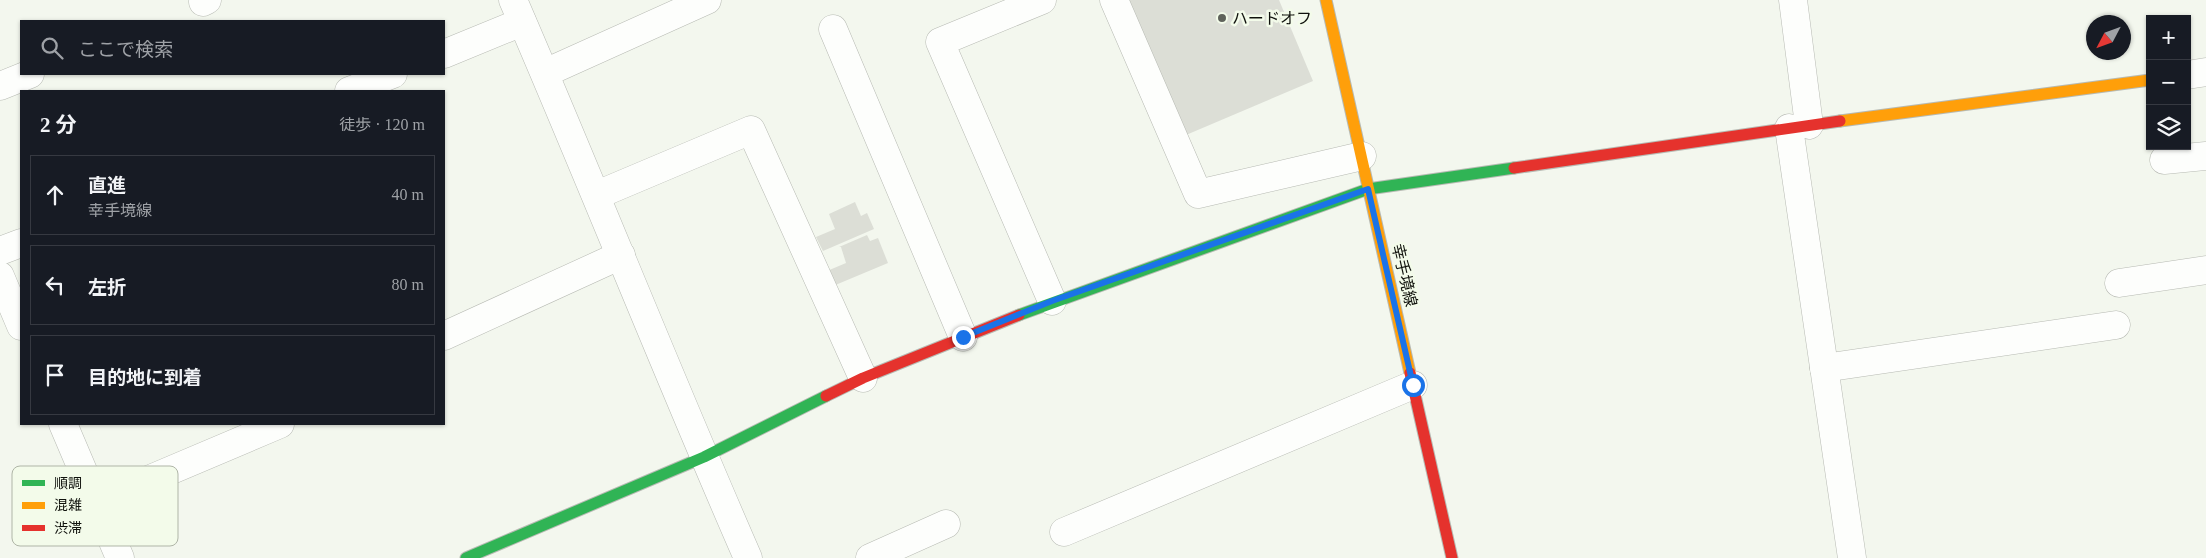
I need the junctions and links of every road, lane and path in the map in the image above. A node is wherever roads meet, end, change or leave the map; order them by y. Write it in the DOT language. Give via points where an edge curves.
graph roads {
  1 [pos="707,0"];
  2 [pos="1042,0"];
  3 [pos="1114,0"];
  4 [pos="1326,0"];
  5 [pos="1793,0"];
  6 [pos="518,11"];
  7 [pos="833,28"];
  8 [pos="445,53"];
  9 [pos="2206,72"];
  10 [pos="545,73"];
  11 [pos="2191,74"];
  12 [pos="28,75"];
  13 [pos="390,75"];
  14 [pos="2146,81"];
  15 [pos="0,86"];
  16 [pos="353,90"];
  17 [pos="1799,126"];
  18 [pos="1362,156"];
  19 [pos="2206,156"];
  20 [pos="2164,160"];
  21 [pos="1368,189"];
  22 [pos="597,194"];
  23 [pos="20,243"];
  24 [pos="0,251"];
  25 [pos="621,255"];
  26 [pos="2206,270"];
  27 [pos="0,276"];
  28 [pos="2120,283"];
  29 [pos="1052,301"];
  30 [pos="11,315"];
  31 [pos="2116,325"];
  32 [pos="445,336"];
  33 [pos="963,337"];
  34 [pos="1824,368"];
  35 [pos="863,378"];
  36 [pos="1413,385"];
  37 [pos="63,425"];
  38 [pos="278,425"];
  39 [pos="704,457"];
  40 [pos="81,466"];
  41 [pos="178,467"];
  42 [pos="946,524"];
  43 [pos="1064,532"];
  44 [pos="115,546"];
  45 [pos="120,558"];
  46 [pos="466,558"];
  47 [pos="748,558"];
  48 [pos="870,558"];
  49 [pos="1452,558"];
  50 [pos="1852,558"];
  1 -- 10 [label="street"];
  2 -- 29 [label="street" via="940,42"];
  3 -- 18 [label="street" via="1198,194"];
  4 -- 18 [label="street, 幸手境線"];
  5 -- 17 [label="street"];
  6 -- 8 [label="street"];
  6 -- 10 [label="street"];
  7 -- 33 [label="street"];
  9 -- 11 [label="street"];
  10 -- 22 [label="street"];
  12 -- 15 [label="street"];
  13 -- 16 [label="street"];
  14 -- 17 [label="street"];
  17 -- 21 [label="street"];
  17 -- 34 [label="street"];
  18 -- 21 [label="street, 幸手境線"];
  19 -- 20 [label="street"];
  21 -- 29 [label="street"];
  21 -- 36 [label="street, 幸手境線"];
  22 -- 25 [label="street"];
  22 -- 35 [label="street" via="752,130"];
  23 -- 24 [label="street"];
  25 -- 32 [label="street"];
  25 -- 39 [label="street"];
  26 -- 28 [label="street"];
  27 -- 30 [label="street"];
  29 -- 33 [label="street"];
  31 -- 34 [label="street"];
  33 -- 35 [label="street"];
  34 -- 50 [label="street"];
  35 -- 39 [label="street"];
  36 -- 43 [label="street"];
  36 -- 49 [label="street, 幸手境線"];
  37 -- 40 [label="street"];
  38 -- 41 [label="street"];
  39 -- 46 [label="street"];
  39 -- 47 [label="street"];
  42 -- 48 [label="street"];
  44 -- 45 [label="street"];
}
